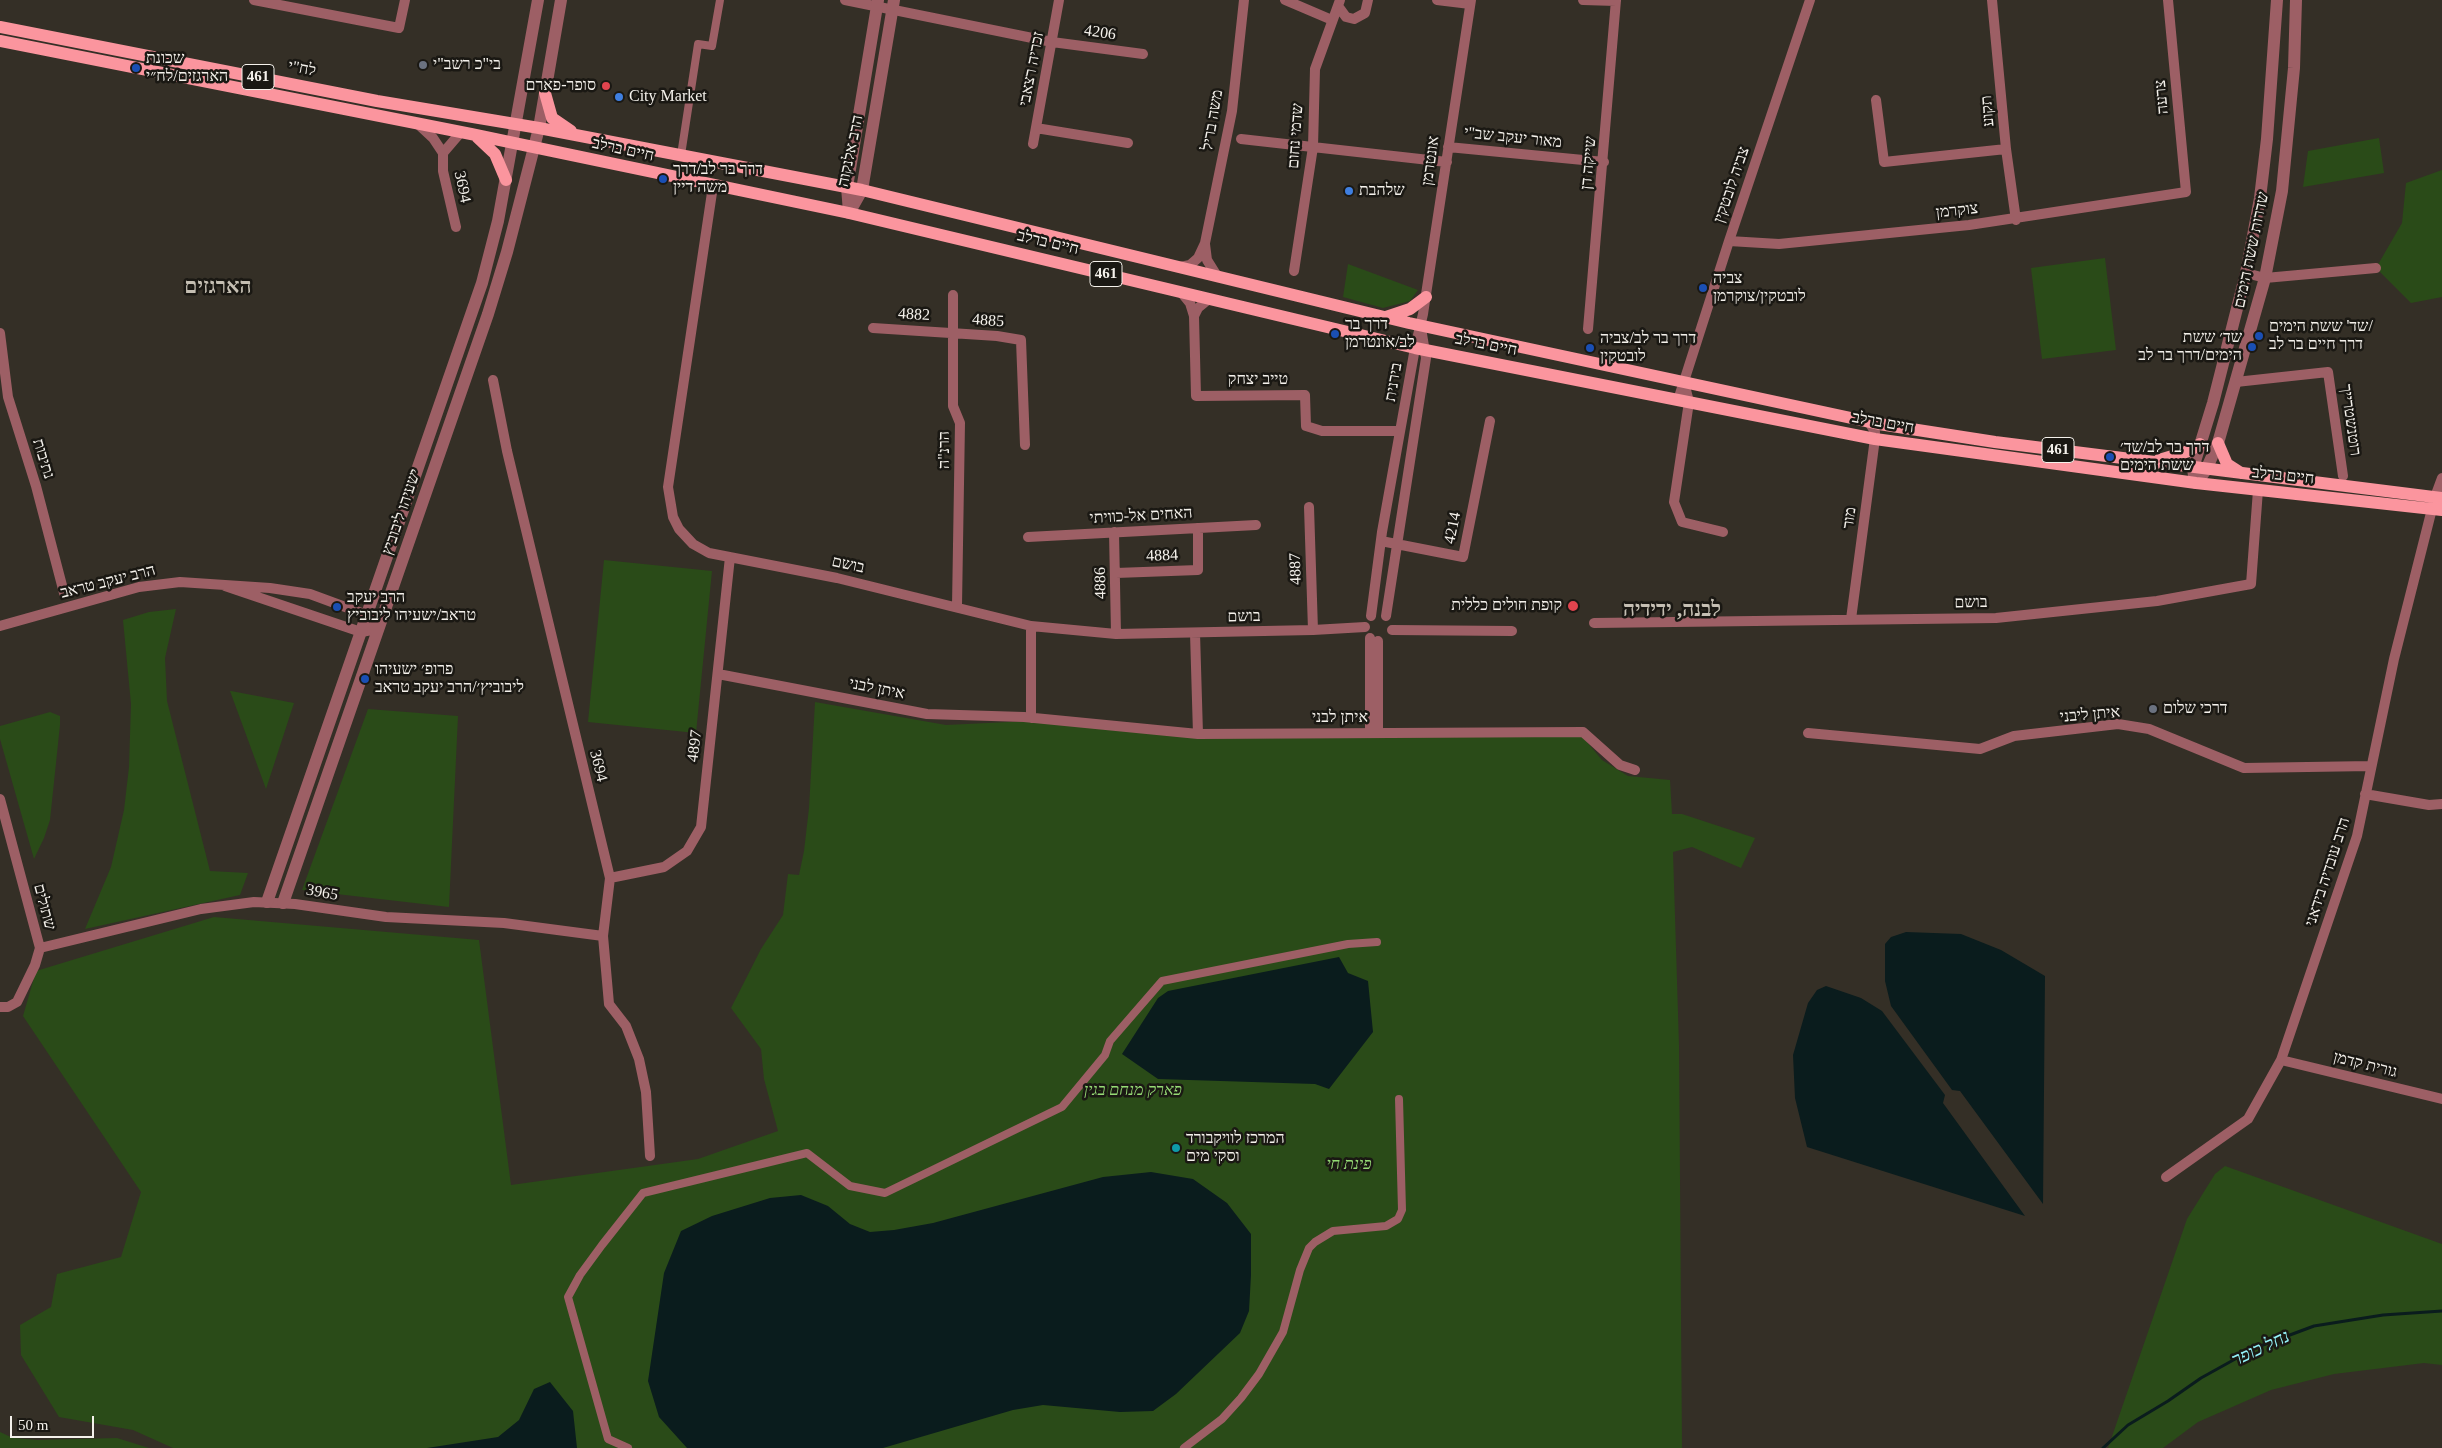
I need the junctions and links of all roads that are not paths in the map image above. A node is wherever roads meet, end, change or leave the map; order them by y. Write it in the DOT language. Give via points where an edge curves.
graph roads {
  1 [pos="254,0"];
  2 [pos="405,0"];
  3 [pos="538,0"];
  4 [pos="561,0"];
  5 [pos="720,0"];
  6 [pos="845,0"];
  7 [pos="1060,0"];
  8 [pos="1244,0"];
  9 [pos="1285,0"];
  10 [pos="1368,0"];
  11 [pos="1438,0"];
  12 [pos="1582,0"];
  13 [pos="1810,0"];
  14 [pos="1992,0"];
  15 [pos="2168,0"];
  16 [pos="2277,0"];
  17 [pos="2296,0"];
  18 [pos="1616,1"];
  19 [pos="878,2"];
  20 [pos="1470,2"];
  21 [pos="1339,3"];
  22 [pos="893,4"];
  23 [pos="1332,20"];
  24 [pos="0,27"];
  25 [pos="0,41"];
  26 [pos="1052,42"];
  27 [pos="1143,54"];
  28 [pos="545,93"];
  29 [pos="1876,100"];
  30 [pos="418,124"];
  31 [pos="516,124"];
  32 [pos="539,128"];
  33 [pos="1036,128"];
  34 [pos="466,133"];
  35 [pos="587,138"];
  36 [pos="1241,139"];
  37 [pos="513,143"];
  38 [pos="1128,143"];
  39 [pos="1034,144"];
  40 [pos="1313,147"];
  41 [pos="1448,147"];
  42 [pos="534,148"];
  43 [pos="2006,149"];
  44 [pos="443,153"];
  45 [pos="681,155"];
  46 [pos="1447,162"];
  47 [pos="1604,162"];
  48 [pos="506,180"];
  49 [pos="713,186"];
  50 [pos="847,187"];
  51 [pos="862,190"];
  52 [pos="2186,192"];
  53 [pos="849,213"];
  54 [pos="2016,220"];
  55 [pos="456,227"];
  56 [pos="1729,241"];
  57 [pos="1205,243"];
  58 [pos="1176,267"];
  59 [pos="2376,268"];
  60 [pos="1294,271"];
  61 [pos="2246,273"];
  62 [pos="1217,276"];
  63 [pos="2265,278"];
  64 [pos="1181,292"];
  65 [pos="953,295"];
  66 [pos="1426,296"];
  67 [pos="1209,299"];
  68 [pos="1194,316"];
  69 [pos="1385,317"];
  70 [pos="1420,325"];
  71 [pos="873,328"];
  72 [pos="1588,329"];
  73 [pos="0,333"];
  74 [pos="953,335"];
  75 [pos="1421,349"];
  76 [pos="493,380"];
  77 [pos="1684,381"];
  78 [pos="2236,382"];
  79 [pos="4,397"];
  80 [pos="1683,401"];
  81 [pos="1490,421"];
  82 [pos="1869,422"];
  83 [pos="1400,432"];
  84 [pos="1875,439"];
  85 [pos="2218,443"];
  86 [pos="2200,444"];
  87 [pos="1025,445"];
  88 [pos="2150,462"];
  89 [pos="2192,468"];
  90 [pos="2206,470"];
  91 [pos="2246,475"];
  92 [pos="2343,476"];
  93 [pos="2442,478"];
  94 [pos="2196,483"];
  95 [pos="2258,490"];
  96 [pos="2438,504"];
  97 [pos="1309,507"];
  98 [pos="1256,525"];
  99 [pos="1198,528"];
  100 [pos="1114,532"];
  101 [pos="1723,532"];
  102 [pos="1028,537"];
  103 [pos="1381,541"];
  104 [pos="1396,543"];
  105 [pos="730,558"];
  106 [pos="1116,573"];
  107 [pos="225,586"];
  108 [pos="64,593"];
  109 [pos="957,606"];
  110 [pos="367,615"];
  111 [pos="1371,616"];
  112 [pos="1386,616"];
  113 [pos="1851,619"];
  114 [pos="1594,623"];
  115 [pos="0,626"];
  116 [pos="1031,626"];
  117 [pos="1365,627"];
  118 [pos="378,628"];
  119 [pos="1313,630"];
  120 [pos="1392,630"];
  121 [pos="1512,631"];
  122 [pos="361,632"];
  123 [pos="1195,633"];
  124 [pos="1116,634"];
  125 [pos="1374,640"];
  126 [pos="718,674"];
  127 [pos="1031,718"];
  128 [pos="1374,733"];
  129 [pos="1808,733"];
  130 [pos="1198,734"];
  131 [pos="2371,766"];
  132 [pos="1635,770"];
  133 [pos="2365,794"];
  134 [pos="0,799"];
  135 [pos="2442,804"];
  136 [pos="610,878"];
  137 [pos="267,902"];
  138 [pos="283,903"];
  139 [pos="603,936"];
  140 [pos="1377,942"];
  141 [pos="40,948"];
  142 [pos="0,1007"];
  143 [pos="2281,1060"];
  144 [pos="2442,1099"];
  145 [pos="1399,1100"];
  146 [pos="650,1156"];
  147 [pos="2166,1177"];
  148 [pos="628,1448"];
  149 [pos="1184,1448"];
  1 -- 2 [label="street" via="399,28"];
  3 -- 31 [label="street, ישעיהו ליבוביץ"];
  4 -- 28 [label="street, ישעיהו ליבוביץ"];
  5 -- 45 [label="street" via="712,46 698,44"];
  6 -- 19 [label="street, 4206"];
  7 -- 26 [label="street, זכריה רצאבי"];
  8 -- 57 [label="street, משה בריל" via="1232,111"];
  9 -- 23 [label="street"];
  10 -- 21 [label="street, שדמי נחום" via="1365,13 1354,18 1346,17"];
  11 -- 20 [label="street"];
  12 -- 18 [label="street"];
  13 -- 56 [label="street, צביה לובטקין"];
  14 -- 43 [label="street, תקוע"];
  15 -- 52 [label="street, צרעה"];
  16 -- 61 [label="street, שדרות ששת הימים" via="2267,139"];
  17 -- 63 [label="street, שדרות ששת הימים" via="2294,68 2282,191"];
  18 -- 47 [label="street, שייקה דן"];
  19 -- 22 [label="street, 4206"];
  19 -- 50 [label="street, הרב אלנקוה"];
  20 -- 41 [label="street, אונטרמן"];
  21 -- 23 [label="street, שדמי נחום"];
  22 -- 26 [label="street, 4206"];
  22 -- 51 [label="street, הרב אלנקוה"];
  23 -- 40 [label="street, שדמי נחום" via="1314,69"];
  24 -- 31 [label="main road, לח\"י / 461" via="377,101"];
  25 -- 30 [label="main road, לח\"י / 461"];
  26 -- 27 [label="street, 4206"];
  26 -- 33 [label="street, זכריה רצאבי"];
  28 -- 32 [label="street, ישעיהו ליבוביץ"];
  28 -- 35 [label="main road" via="552,118 564,128"];
  29 -- 43 [label="street" via="1884,162"];
  30 -- 34 [label="main road, לח\"י / 461"];
  30 -- 44 [label="street, 3694"];
  31 -- 32 [label="main road, לח\"י / 461"];
  31 -- 37 [label="street, ישעיהו ליבוביץ"];
  32 -- 35 [label="main road, חיים ברלב / 461"];
  32 -- 42 [label="street, ישעיהו ליבוביץ"];
  33 -- 38 [label="street"];
  33 -- 39 [label="street, זכריה רצאבי"];
  34 -- 37 [label="main road, לח\"י / 461"];
  34 -- 44 [label="street, 3694"];
  34 -- 48 [label="main road" via="496,154"];
  35 -- 45 [label="main road, חיים ברלב / 461"];
  36 -- 40 [label="street"];
  37 -- 42 [label="main road, לח\"י / 461"];
  37 -- 48 [label="street, ישעיהו ליבוביץ"];
  40 -- 46 [label="street"];
  40 -- 60 [label="street, שדמי נחום"];
  41 -- 46 [label="street, אונטרמן"];
  41 -- 47 [label="street, מאור יעקב שב\"י"];
  42 -- 49 [label="main road, חיים ברלב / 461"];
  42 -- 118 [label="street, ישעיהו ליבוביץ" via="488,314"];
  43 -- 54 [label="street, תקוע"];
  44 -- 55 [label="street, 3694" via="443,171"];
  45 -- 50 [label="main road, חיים ברלב / 461"];
  46 -- 66 [label="street, אונטרמן"];
  47 -- 72 [label="street, שייקה דן"];
  48 -- 110 [label="street, ישעיהו ליבוביץ" via="490,254 471,318"];
  49 -- 53 [label="main road, חיים ברלב / 461"];
  49 -- 105 [label="street, בושם" via="668,487 673,517 679,528 693,544 709,553"];
  50 -- 51 [label="main road, חיים ברלב / 461"];
  50 -- 53 [label="street, הרב אלנקוה"];
  51 -- 53 [label="street, הרב אלנקוה"];
  51 -- 58 [label="main road, חיים ברלב / 461"];
  52 -- 54 [label="street, צוקרמן"];
  53 -- 64 [label="main road, חיים ברלב / 461"];
  54 -- 56 [label="street, צוקרמן" via="1779,244"];
  56 -- 77 [label="street, צביה לובטקין"];
  57 -- 58 [label="street, משה בריל" via="1194,261"];
  57 -- 62 [label="street, משה בריל" via="1207,260"];
  58 -- 62 [label="main road, חיים ברלב / 461"];
  59 -- 63 [label="street"];
  61 -- 63 [label="street"];
  61 -- 86 [label="street, שדרות ששת הימים"];
  62 -- 69 [label="main road, חיים ברלב / 461"];
  63 -- 78 [label="street, שדרות ששת הימים"];
  64 -- 67 [label="main road, חיים ברלב / 461"];
  64 -- 68 [label="street, טייב יצחק" via="1190,303"];
  65 -- 74 [label="street, הרנ\"ה"];
  66 -- 69 [label="main road" via="1410,309"];
  66 -- 70 [label="street, אונטרמן"];
  67 -- 68 [label="street"];
  67 -- 75 [label="main road, חיים ברלב / 461"];
  68 -- 83 [label="street, טייב יצחק" via="1196,396 1305,395 1306,426 1322,432"];
  69 -- 70 [label="main road, חיים ברלב / 461"];
  70 -- 75 [label="street, בירנית"];
  70 -- 77 [label="main road, חיים ברלב / 461"];
  71 -- 74 [label="street, 4882" via="948,332"];
  73 -- 79 [label="street, נתיבות"];
  74 -- 87 [label="street, 4885" via="1021,340"];
  74 -- 109 [label="street, הרנ\"ה" via="953,406 960,423"];
  75 -- 80 [label="main road, חיים ברלב / 461"];
  75 -- 83 [label="street, בירנית"];
  75 -- 104 [label="street, בירנית"];
  76 -- 136 [label="street, 3694"];
  77 -- 80 [label="street, צביה לובטקין"];
  77 -- 82 [label="main road, חיים ברלב / 461"];
  78 -- 85 [label="street, שדרות ששת הימים"];
  78 -- 92 [label="street, רוטנשטרייך" via="2328,372"];
  79 -- 108 [label="street, נתיבות" via="36,486"];
  80 -- 84 [label="main road, חיים ברלב / 461"];
  80 -- 101 [label="street, צביה לובטקין" via="1674,502 1682,522"];
  81 -- 104 [label="street, 4214" via="1463,557"];
  82 -- 84 [label="street, מור"];
  82 -- 88 [label="main road, חיים ברלב / 461"];
  83 -- 103 [label="street, בירנית"];
  84 -- 94 [label="main road, חיים ברלב / 461"];
  84 -- 113 [label="street, מור"];
  85 -- 90 [label="street, שדרות ששת הימים"];
  85 -- 91 [label="main road" via="2227,464"];
  86 -- 88 [label="main road" via="2189,452"];
  86 -- 89 [label="street, שדרות ששת הימים"];
  88 -- 89 [label="main road, חיים ברלב / 461"];
  89 -- 90 [label="main road, חיים ברלב / 461"];
  89 -- 94 [label="street"];
  90 -- 91 [label="main road, חיים ברלב / 461"];
  90 -- 94 [label="street, שדרות ששת הימים"];
  91 -- 96 [label="main road, חיים ברלב / 461"];
  93 -- 96 [label="street, הרב עובדיה בידאני"];
  94 -- 95 [label="main road, חיים ברלב / 461"];
  95 -- 96 [label="main road, חיים ברלב / 461"];
  95 -- 113 [label="street, בושם" via="2251,584 2157,601 1996,618"];
  96 -- 131 [label="street, הרב עובדיה בידאני" via="2394,659"];
  97 -- 119 [label="street, 4887"];
  98 -- 99 [label="street, האחים אל-כוויתי"];
  99 -- 100 [label="street, האחים אל-כוויתי"];
  99 -- 106 [label="street, 4884" via="1198,570"];
  100 -- 102 [label="street, האחים אל-כוויתי"];
  100 -- 106 [label="street, 4886"];
  103 -- 104 [label="street, 4214"];
  103 -- 111 [label="street, בירנית"];
  104 -- 112 [label="street, בירנית"];
  105 -- 109 [label="street, בושם"];
  105 -- 126 [label="street, 4897"];
  106 -- 124 [label="street, 4886"];
  107 -- 110 [label="street, הרב יעקב טראב" via="304,593"];
  107 -- 115 [label="street, הרב יעקב טראב" via="189,582 155,584"];
  107 -- 122 [label="street, הרב יעקב טראב"];
  109 -- 116 [label="street, בושם"];
  110 -- 118 [label="street, הרב יעקב טראב"];
  110 -- 122 [label="street, ישעיהו ליבוביץ"];
  111 -- 112 [label="street"];
  111 -- 117 [label="street"];
  112 -- 120 [label="street" via="1392,623"];
  113 -- 114 [label="street, בושם"];
  116 -- 124 [label="street, בושם"];
  116 -- 127 [label="street"];
  117 -- 119 [label="street, בושם"];
  117 -- 125 [label="street"];
  118 -- 122 [label="street"];
  118 -- 138 [label="street, ישעיהו ליבוביץ"];
  119 -- 123 [label="street, בושם"];
  120 -- 121 [label="street"];
  120 -- 125 [label="street" via="1389,637"];
  122 -- 137 [label="street, ישעיהו ליבוביץ"];
  123 -- 124 [label="street, בושם"];
  123 -- 130 [label="street"];
  125 -- 128 [label="street"];
  126 -- 127 [label="street, איתן לבני" via="927,714"];
  126 -- 136 [label="street, 4897" via="700,827 688,851 664,867"];
  127 -- 130 [label="street, איתן לבני"];
  128 -- 130 [label="street, איתן לבני"];
  128 -- 132 [label="street, איתן לבני" via="1583,732 1620,765"];
  129 -- 131 [label="street, איתן ליבני" via="1980,749 2014,736 2118,724 2149,729 2244,768"];
  131 -- 133 [label="street, הרב עובדיה בידאני"];
  133 -- 135 [label="street" via="2429,805"];
  133 -- 143 [label="street, הרב עובדיה בידאני" via="2357,836"];
  134 -- 141 [label="street, שתולים"];
  136 -- 139 [label="street, 3694"];
  137 -- 138 [label="street, 3965"];
  137 -- 141 [label="street, 3965" via="201,909"];
  138 -- 139 [label="street, 3965" via="386,917 527,925"];
  139 -- 146 [label="street, 3694" via="609,1004 626,1026 639,1059 646,1092"];
  140 -- 148 [label="street" via="1348,944 1162,980 1110,1040 1105,1055 1062,1107 885,1193 850,1186 807,1153 643,1193 580,1275 568,1297 608,1439"];
  141 -- 142 [label="street, שתולים" via="17,1002 8,1008"];
  143 -- 144 [label="street, גורית קדמן"];
  143 -- 147 [label="street, הרב עובדיה בידאני" via="2248,1119"];
  145 -- 149 [label="street" via="1402,1210 1398,1219 1386,1226 1333,1231 1315,1242 1300,1270 1283,1332 1259,1374 1222,1419"];
}
